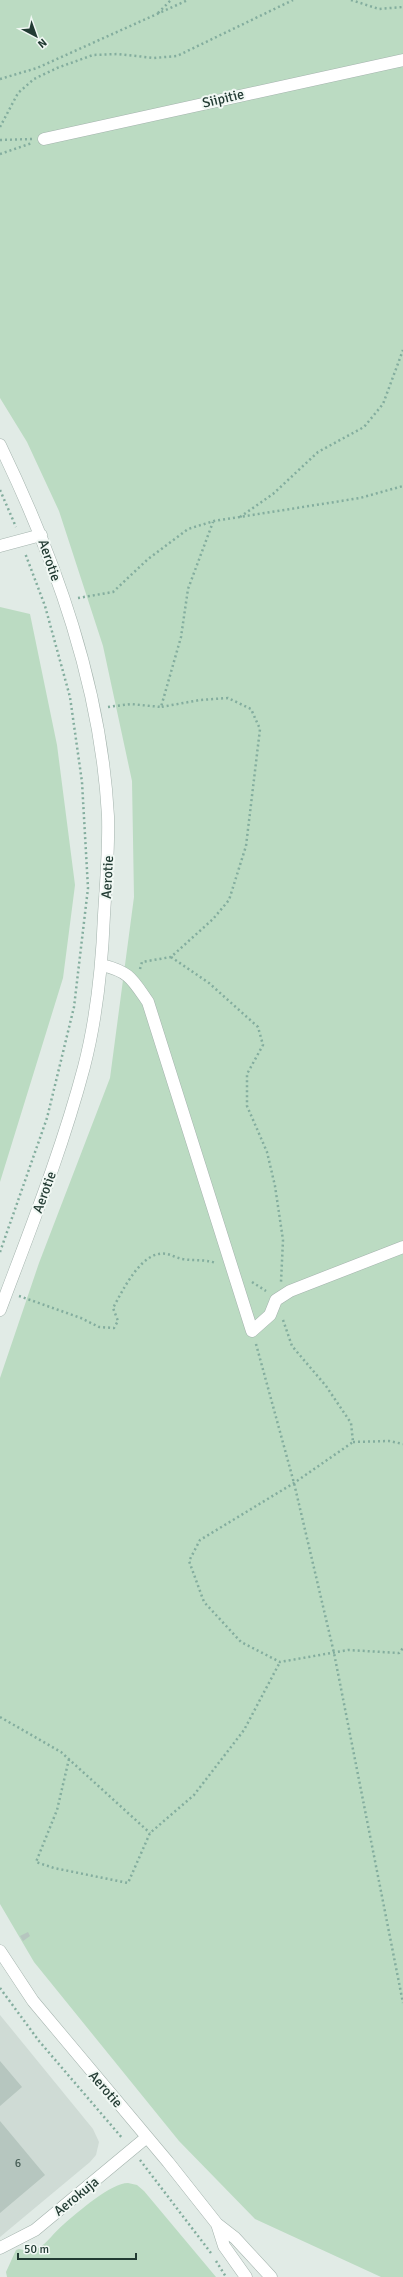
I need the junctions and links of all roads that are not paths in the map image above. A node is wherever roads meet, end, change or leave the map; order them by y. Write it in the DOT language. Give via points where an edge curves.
graph roads {
  1 [pos="403,60"];
  2 [pos="44,139"];
  3 [pos="0,445"];
  4 [pos="42,535"];
  5 [pos="0,546"];
  6 [pos="102,965"];
  7 [pos="403,1247"];
  8 [pos="0,1310"];
  9 [pos="0,1951"];
  10 [pos="147,2137"];
  11 [pos="217,2224"];
  12 [pos="0,2248"];
  13 [pos="246,2277"];
  14 [pos="271,2277"];
  1 -- 2 [label="street, Siipitie"];
  3 -- 4 [label="street, Aerotie"];
  4 -- 5 [label="street"];
  4 -- 6 [label="street, Aerotie" via="80,648 93,708 108,814"];
  6 -- 7 [label="street" via="120,970 135,983 148,1002 252,1331 270,1315 274,1297"];
  6 -- 8 [label="street, Aerotie" via="85,1065 68,1124"];
  9 -- 10 [label="street, Aerotie" via="46,2017"];
  10 -- 11 [label="street, Aerotie"];
  10 -- 12 [label="street, Aerokuja" via="35,2230"];
  11 -- 13 [label="street, Aerotie" via="224,2246"];
  11 -- 14 [label="street, Aerotie" via="235,2238"];
}
